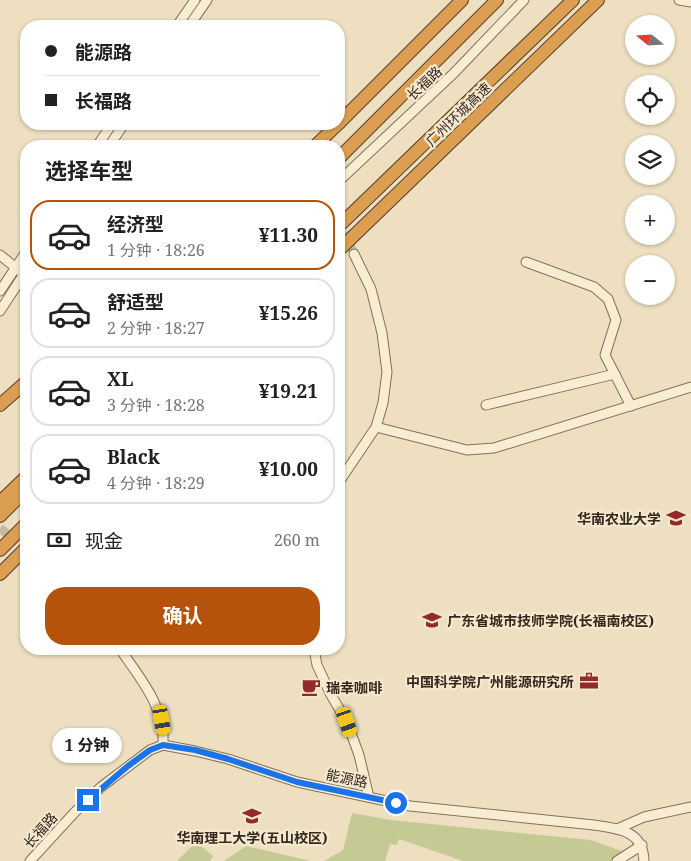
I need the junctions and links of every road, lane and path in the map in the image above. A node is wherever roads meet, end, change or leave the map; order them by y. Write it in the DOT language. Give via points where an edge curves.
graph roads {
  1 [pos="195,0"];
  2 [pos="207,0"];
  3 [pos="462,0"];
  4 [pos="497,0"];
  5 [pos="524,0"];
  6 [pos="573,0"];
  7 [pos="598,0"];
  8 [pos="679,0"];
  9 [pos="691,2"];
  10 [pos="181,20"];
  11 [pos="193,20"];
  12 [pos="345,116"];
  13 [pos="331,130"];
  14 [pos="321,140"];
  15 [pos="345,152"];
  16 [pos="345,175"];
  17 [pos="345,220"];
  18 [pos="345,244"];
  19 [pos="354,254"];
  20 [pos="0,256"];
  21 [pos="20,262"];
  22 [pos="526,262"];
  23 [pos="16,268"];
  24 [pos="20,270"];
  25 [pos="20,281"];
  26 [pos="0,291"];
  27 [pos="0,311"];
  28 [pos="615,374"];
  29 [pos="20,387"];
  30 [pos="691,387"];
  31 [pos="0,405"];
  32 [pos="486,405"];
  33 [pos="632,406"];
  34 [pos="376,427"];
  35 [pos="345,473"];
  36 [pos="20,487"];
  37 [pos="20,489"];
  38 [pos="0,502"];
  39 [pos="0,516"];
  40 [pos="20,530"];
  41 [pos="0,550"];
  42 [pos="20,554"];
  43 [pos="0,574"];
  44 [pos="124,655"];
  45 [pos="316,655"];
  46 [pos="163,745"];
  47 [pos="369,797"];
  48 [pos="691,807"];
  49 [pos="617,829"];
  50 [pos="642,845"];
  51 [pos="30,861"];
  52 [pos="617,861"];
  53 [pos="644,861"];
  1 -- 10 [label="street"];
  2 -- 11 [label="street"];
  3 -- 12 [label="highway"];
  4 -- 15 [label="highway"];
  5 -- 16 [label="street, 长福路" via="454,73"];
  6 -- 17 [label="highway, 广州环城高速"];
  7 -- 18 [label="highway, 广州环城高速"];
  8 -- 9 [label="street"];
  13 -- 14 [label="highway"];
  19 -- 34 [label="street" via="371,289 387,372"];
  20 -- 23 [label="street"];
  21 -- 23 [label="street"];
  22 -- 28 [label="street" via="594,286 608,299 616,320 605,355"];
  23 -- 24 [label="street"];
  23 -- 26 [label="street"];
  25 -- 27 [label="street"];
  28 -- 32 [label="street"];
  28 -- 33 [label="street"];
  29 -- 31 [label="highway"];
  30 -- 33 [label="street"];
  33 -- 34 [label="street" via="494,448 467,450"];
  34 -- 35 [label="street"];
  36 -- 38 [label="highway"];
  37 -- 39 [label="highway"];
  40 -- 41 [label="highway"];
  42 -- 43 [label="highway"];
  44 -- 46 [label="street" via="147,688 162,720"];
  45 -- 47 [label="street" via="331,695 347,722"];
  46 -- 47 [label="street, 能源路" via="240,762 297,782"];
  46 -- 51 [label="street, 长福路" via="150,750 101,787"];
  47 -- 49 [label="street, 能源路" via="410,806"];
  48 -- 49 [label="street" via="644,816"];
  49 -- 50 [label="street, 能源路" via="630,834"];
  50 -- 52 [label="street"];
  50 -- 53 [label="street"];
}
